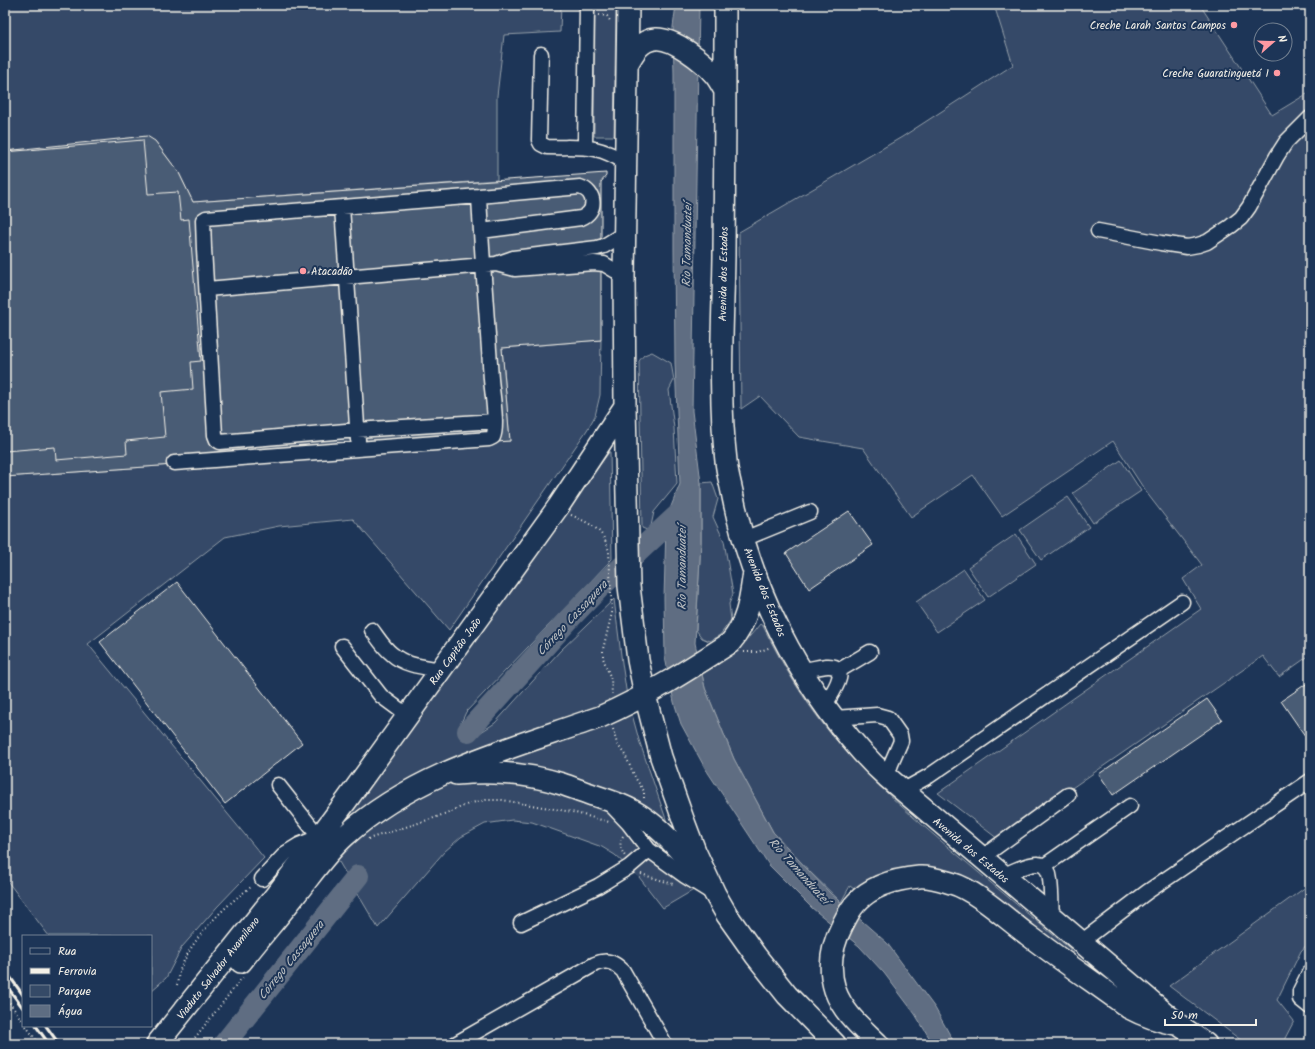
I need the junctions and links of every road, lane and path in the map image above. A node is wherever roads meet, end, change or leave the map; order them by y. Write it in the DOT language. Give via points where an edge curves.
graph roads {
  1 [pos="628,5"];
  2 [pos="725,5"];
  3 [pos="587,10"];
  4 [pos="628,32"];
  5 [pos="541,54"];
  6 [pos="628,63"];
  7 [pos="725,91"];
  8 [pos="1310,118"];
  9 [pos="585,147"];
  10 [pos="626,163"];
  11 [pos="479,196"];
  12 [pos="342,207"];
  13 [pos="481,231"];
  14 [pos="1098,231"];
  15 [pos="625,233"];
  16 [pos="489,265"];
  17 [pos="624,276"];
  18 [pos="347,278"];
  19 [pos="207,289"];
  20 [pos="625,406"];
  21 [pos="495,421"];
  22 [pos="357,430"];
  23 [pos="359,449"];
  24 [pos="174,463"];
  25 [pos="558,508"];
  26 [pos="810,512"];
  27 [pos="744,539"];
  28 [pos="754,572"];
  29 [pos="612,600"];
  30 [pos="1182,602"];
  31 [pos="372,630"];
  32 [pos="784,641"];
  33 [pos="342,646"];
  34 [pos="723,648"];
  35 [pos="870,652"];
  36 [pos="442,670"];
  37 [pos="802,670"];
  38 [pos="838,671"];
  39 [pos="644,695"];
  40 [pos="830,712"];
  41 [pos="408,716"];
  42 [pos="442,775"];
  43 [pos="887,777"];
  44 [pos="1310,781"];
  45 [pos="278,785"];
  46 [pos="902,791"];
  47 [pos="1068,795"];
  48 [pos="604,798"];
  49 [pos="1130,806"];
  50 [pos="610,823"];
  51 [pos="623,835"];
  52 [pos="319,837"];
  53 [pos="365,841"];
  54 [pos="649,850"];
  55 [pos="981,858"];
  56 [pos="632,864"];
  57 [pos="1044,866"];
  58 [pos="1002,876"];
  59 [pos="262,879"];
  60 [pos="677,885"];
  61 [pos="715,894"];
  62 [pos="285,896"];
  63 [pos="1052,918"];
  64 [pos="521,923"];
  65 [pos="1081,942"];
  66 [pos="1310,971"];
  67 [pos="177,985"];
  68 [pos="5,996"];
  69 [pos="1310,1007"];
  70 [pos="22,1021"];
  71 [pos="1180,1025"];
  72 [pos="27,1027"];
  73 [pos="39,1044"];
  74 [pos="157,1044"];
  75 [pos="174,1044"];
  76 [pos="455,1044"];
  77 [pos="665,1044"];
  78 [pos="835,1044"];
  79 [pos="878,1044"];
  80 [pos="1206,1044"];
  1 -- 4 [label="highway"];
  2 -- 7 [label="highway, Avenida dos Estados"];
  3 -- 4 [label="path" via="607,16 617,32"];
  3 -- 9 [label="street"];
  4 -- 6 [label="highway"];
  5 -- 9 [label="street" via="539,140 547,147"];
  6 -- 7 [label="highway" via="637,48 654,39 663,39 680,47 708,69 716,76"];
  6 -- 10 [label="highway"];
  7 -- 27 [label="highway, Avenida dos Estados" via="722,407 726,462"];
  8 -- 14 [label="street" via="1283,147 1241,218 1207,242 1187,246"];
  9 -- 10 [label="street" via="614,155"];
  10 -- 15 [label="highway"];
  11 -- 12 [label="street"];
  11 -- 13 [label="street"];
  11 -- 13 [label="street" via="580,186 590,193 592,199 590,213 581,218"];
  12 -- 18 [label="street"];
  12 -- 19 [label="street" via="204,219"];
  13 -- 16 [label="street"];
  15 -- 16 [label="street" via="609,244 596,248 513,258"];
  15 -- 17 [label="highway"];
  16 -- 17 [label="street" via="515,269 594,263 604,264"];
  16 -- 18 [label="street"];
  16 -- 21 [label="street"];
  17 -- 20 [label="highway"];
  18 -- 19 [label="street"];
  18 -- 22 [label="street"];
  19 -- 22 [label="street" via="217,440 224,443"];
  20 -- 25 [label="highway, Rua Capitão João"];
  20 -- 39 [label="highway" via="629,586"];
  21 -- 22 [label="street"];
  21 -- 23 [label="street" via="495,432 489,439"];
  22 -- 23 [label="street"];
  23 -- 24 [label="street"];
  25 -- 29 [label="path" via="592,524 607,543"];
  25 -- 36 [label="highway, Rua Capitão João"];
  26 -- 27 [label="street"];
  27 -- 28 [label="highway, Avenida dos Estados"];
  28 -- 32 [label="highway, Avenida dos Estados"];
  28 -- 34 [label="highway" via="748,610 738,633"];
  30 -- 46 [label="street" via="929,776"];
  31 -- 36 [label="street" via="398,659 408,664"];
  32 -- 34 [label="path" via="758,652"];
  32 -- 37 [label="highway, Avenida dos Estados"];
  33 -- 41 [label="street" via="381,696"];
  34 -- 39 [label="highway"];
  35 -- 38 [label="street"];
  36 -- 41 [label="highway, Rua Capitão João"];
  37 -- 38 [label="street" via="829,666"];
  37 -- 40 [label="highway, Avenida dos Estados"];
  38 -- 40 [label="street" via="840,677"];
  39 -- 42 [label="highway" via="600,717"];
  39 -- 61 [label="highway" via="683,819"];
  40 -- 43 [label="highway, Avenida dos Estados" via="861,752"];
  40 -- 43 [label="street" via="888,718 900,735 901,741"];
  41 -- 52 [label="highway, Rua Capitão João"];
  42 -- 48 [label="highway" via="504,773 561,783"];
  42 -- 62 [label="highway" via="416,786 357,826"];
  43 -- 46 [label="highway, Avenida dos Estados"];
  44 -- 65 [label="street" via="1147,892"];
  45 -- 52 [label="street"];
  46 -- 55 [label="highway, Avenida dos Estados"];
  47 -- 55 [label="street"];
  48 -- 54 [label="street"];
  48 -- 61 [label="highway" via="636,812 660,830"];
  49 -- 57 [label="street"];
  50 -- 53 [label="path" via="572,812 502,800 486,800"];
  51 -- 56 [label="path" via="620,847"];
  52 -- 59 [label="street" via="286,853"];
  52 -- 62 [label="highway, Rua Capitão João"];
  54 -- 56 [label="street"];
  54 -- 61 [label="street"];
  55 -- 58 [label="highway, Avenida dos Estados"];
  56 -- 60 [label="path" via="642,875"];
  56 -- 64 [label="street" via="598,886"];
  57 -- 58 [label="street" via="1033,864"];
  57 -- 63 [label="street" via="1048,871"];
  58 -- 63 [label="highway, Avenida dos Estados"];
  59 -- 67 [label="path" via="223,910 205,931 188,953"];
  61 -- 78 [label="highway" via="756,956 787,995"];
  62 -- 74 [label="highway, Viaduto Salvador Avamileno"];
  62 -- 75 [label="highway, Viaduto Salvador Avamileno"];
  63 -- 65 [label="highway, Avenida dos Estados"];
  65 -- 71 [label="highway, Avenida dos Estados"];
  66 -- 69 [label="street" via="1300,991 1300,999"];
  68 -- 70 [label="path"];
  71 -- 79 [label="highway" via="1157,1021 1129,1008 971,892 954,883 920,877 897,881 865,894 855,903 845,919 831,952 831,973 843,1007"];
  71 -- 80 [label="highway, Avenida dos Estados"];
  72 -- 73 [label="path"];
  76 -- 77 [label="street" via="595,964 609,961 623,971"];
}
